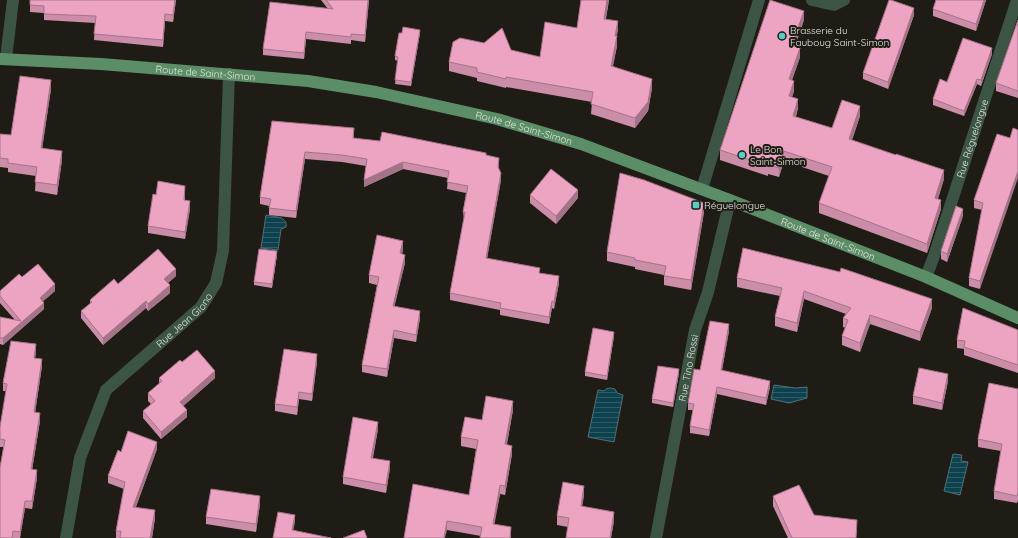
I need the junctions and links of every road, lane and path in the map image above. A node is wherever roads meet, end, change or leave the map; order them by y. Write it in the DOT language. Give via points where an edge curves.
graph roads {
  1 [pos="13,0"];
  2 [pos="759,0"];
  3 [pos="812,0"];
  4 [pos="844,0"];
  5 [pos="1016,0"];
  6 [pos="3,59"];
  7 [pos="229,74"];
  8 [pos="702,189"];
  9 [pos="730,200"];
  10 [pos="926,277"];
  11 [pos="1018,318"];
  12 [pos="66,538"];
  13 [pos="656,538"];
  1 -- 6 [label="street"];
  2 -- 8 [label="street"];
  3 -- 4 [label="street" via="834,5"];
  5 -- 10 [label="street, Rue Réguelongue"];
  6 -- 7 [label="main road, Route de Saint-Simon"];
  7 -- 8 [label="main road, Route de Saint-Simon" via="308,81 376,92 497,119 581,144"];
  7 -- 12 [label="street, Rue Jean Giono" via="223,251 216,283 201,307 106,390 80,458"];
  8 -- 9 [label="main road, Route de Saint-Simon"];
  9 -- 10 [label="main road, Route de Saint-Simon"];
  9 -- 13 [label="street, Rue Tino Rossi" via="708,292 695,330"];
  10 -- 11 [label="main road, Route de Saint-Simon"];
}
